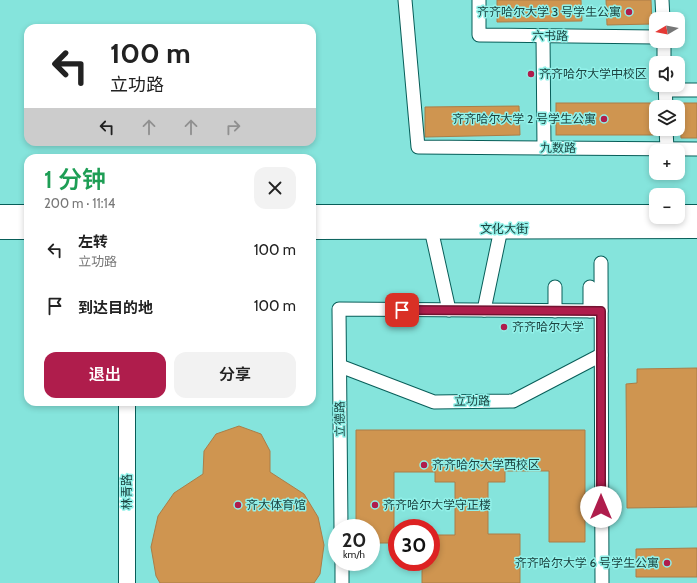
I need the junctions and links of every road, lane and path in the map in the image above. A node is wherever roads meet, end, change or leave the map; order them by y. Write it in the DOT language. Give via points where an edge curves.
graph roads {
  1 [pos="405,0"];
  2 [pos="478,0"];
  3 [pos="662,0"];
  4 [pos="663,12"];
  5 [pos="543,36"];
  6 [pos="649,37"];
  7 [pos="685,89"];
  8 [pos="697,90"];
  9 [pos="685,149"];
  10 [pos="697,149"];
  11 [pos="649,150"];
  12 [pos="552,151"];
  13 [pos="0,214"];
  14 [pos="24,214"];
  15 [pos="316,214"];
  16 [pos="649,214"];
  17 [pos="685,214"];
  18 [pos="697,214"];
  19 [pos="697,229"];
  20 [pos="0,230"];
  21 [pos="24,230"];
  22 [pos="316,230"];
  23 [pos="431,230"];
  24 [pos="501,230"];
  25 [pos="601,263"];
  26 [pos="555,287"];
  27 [pos="590,287"];
  28 [pos="449,310"];
  29 [pos="484,310"];
  30 [pos="555,311"];
  31 [pos="595,311"];
  32 [pos="601,355"];
  33 [pos="340,366"];
  34 [pos="127,406"];
  35 [pos="341,519"];
  36 [pos="342,571"];
  37 [pos="127,583"];
  38 [pos="342,583"];
  39 [pos="602,583"];
  1 -- 12 [label="street, 九数路" via="418,146"];
  2 -- 5 [label="street, 六书路" via="479,35"];
  3 -- 4 [label="street"];
  5 -- 6 [label="street, 六书路"];
  5 -- 12 [label="street"];
  7 -- 8 [label="street"];
  9 -- 10 [label="street, 九数路"];
  11 -- 12 [label="street, 九数路" via="594,153"];
  13 -- 14 [label="main road"];
  15 -- 16 [label="main road, 文化大街"];
  17 -- 18 [label="main road"];
  19 -- 24 [label="main road, 文化大街"];
  20 -- 21 [label="main road"];
  22 -- 23 [label="main road, 文化大街"];
  23 -- 24 [label="main road, 文化大街"];
  23 -- 28 [label="street"];
  24 -- 29 [label="street"];
  25 -- 31 [label="street"];
  26 -- 30 [label="street"];
  27 -- 31 [label="street"];
  28 -- 29 [label="street"];
  28 -- 33 [label="street, 立德路" via="339,309"];
  29 -- 30 [label="street"];
  30 -- 31 [label="street"];
  31 -- 32 [label="street"];
  32 -- 33 [label="street, 立功路" via="513,401 434,402"];
  32 -- 39 [label="street"];
  33 -- 35 [label="street, 立德路"];
  34 -- 37 [label="street, 林青路"];
  36 -- 38 [label="street"];
}
